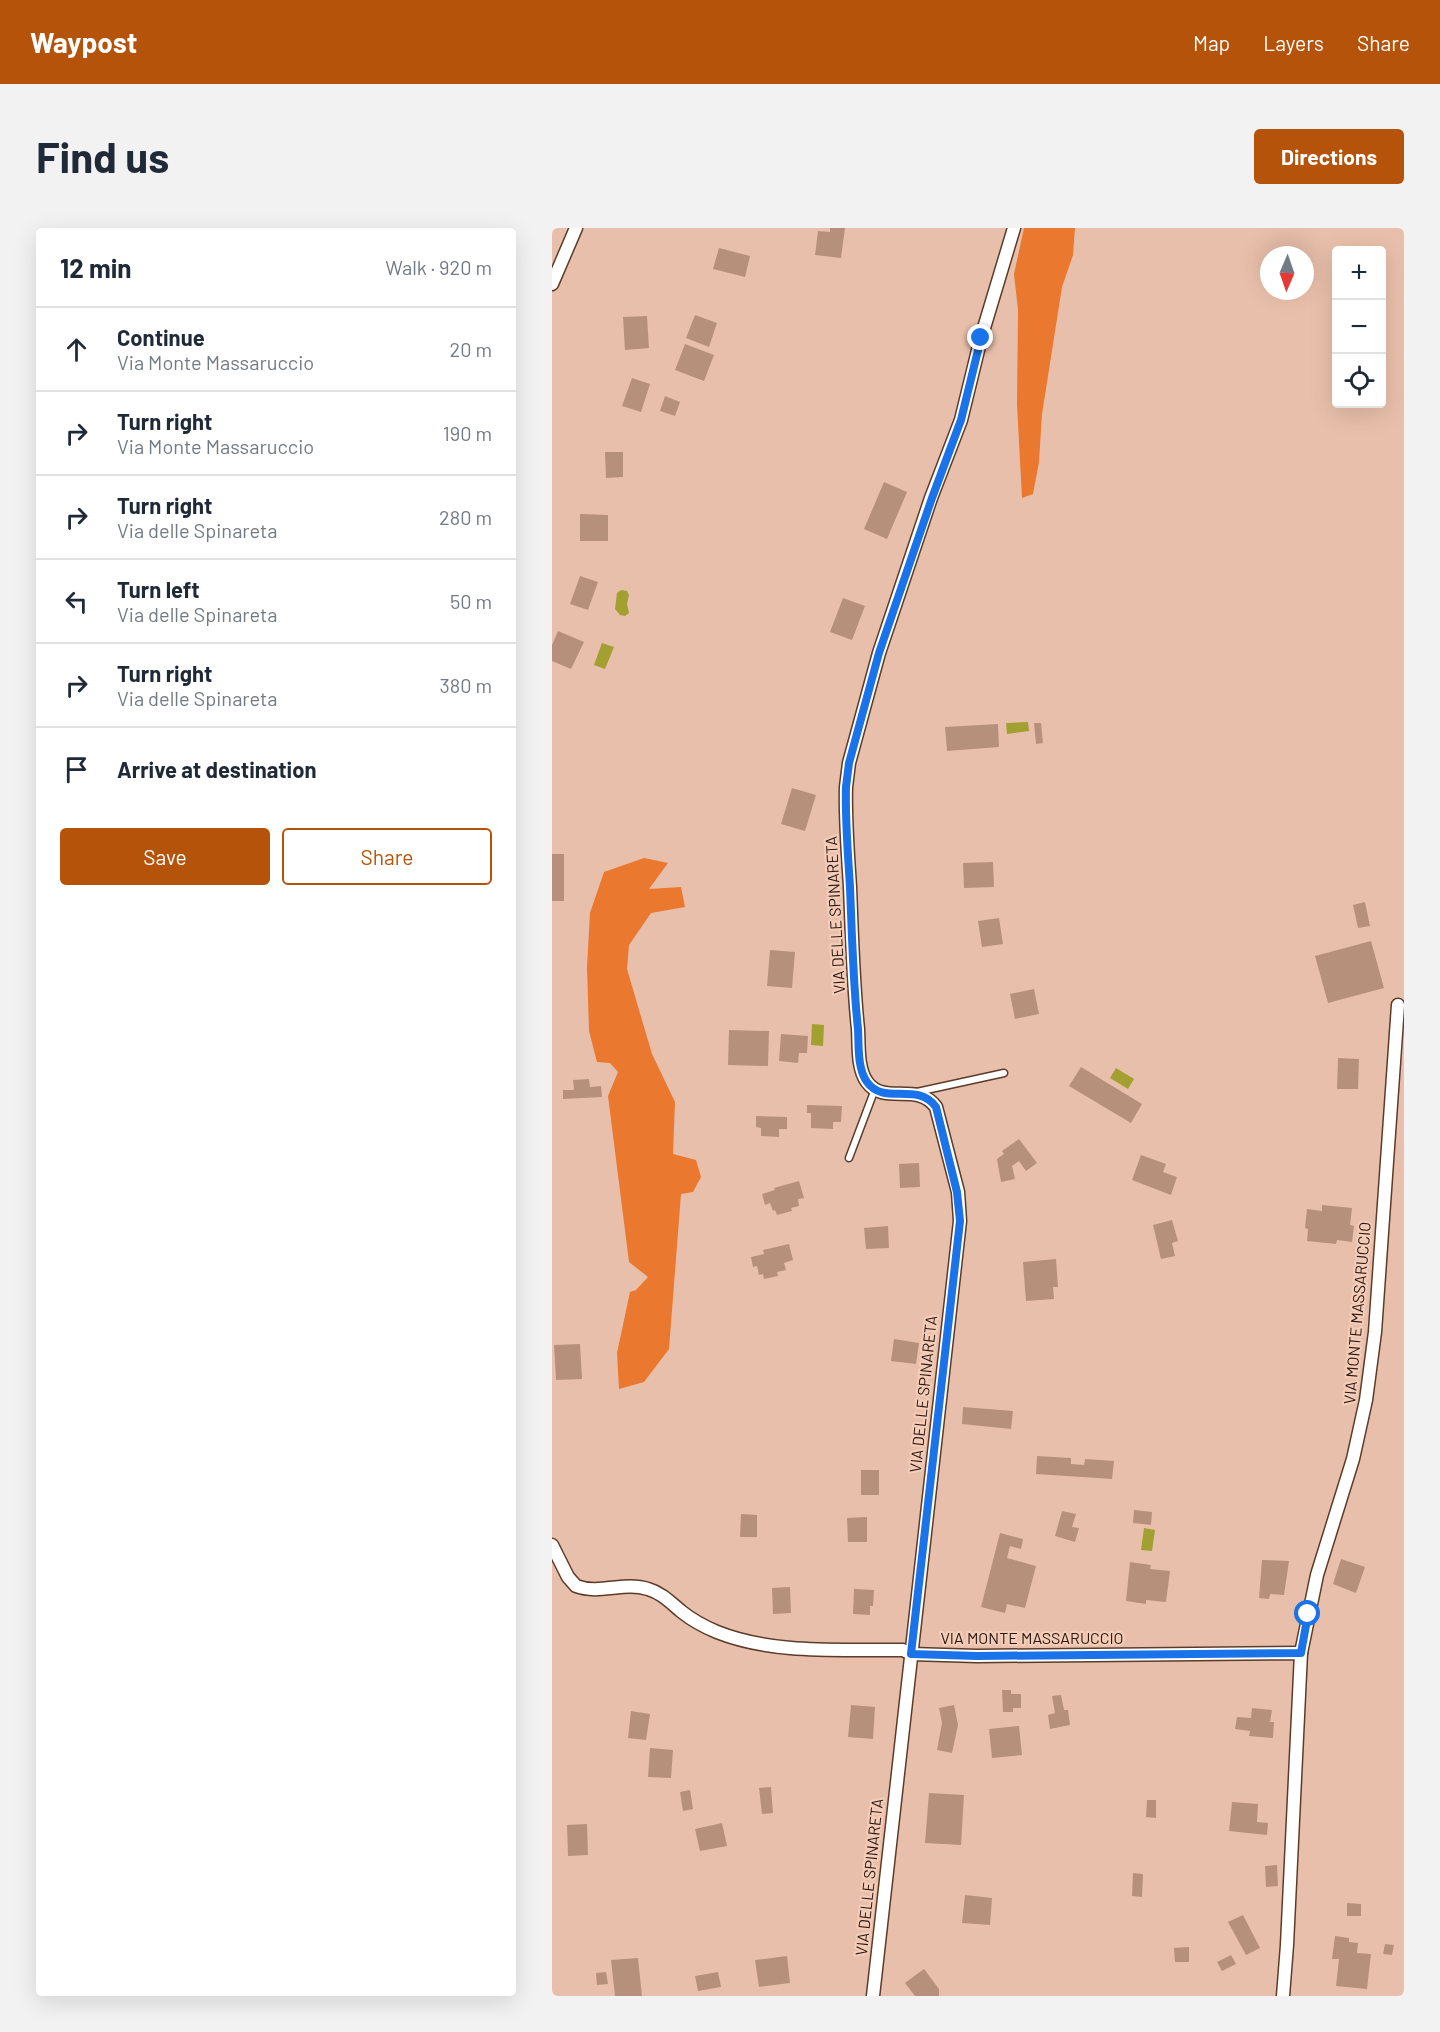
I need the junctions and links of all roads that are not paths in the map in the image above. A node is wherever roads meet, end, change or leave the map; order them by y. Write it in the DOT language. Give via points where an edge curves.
graph roads {
  1 [pos="576,228"];
  2 [pos="1014,228"];
  3 [pos="552,284"];
  4 [pos="1398,1005"];
  5 [pos="1004,1073"];
  6 [pos="875,1089"];
  7 [pos="912,1093"];
  8 [pos="849,1158"];
  9 [pos="552,1545"];
  10 [pos="1301,1653"];
  11 [pos="911,1654"];
  12 [pos="873,1996"];
  13 [pos="1283,1996"];
  1 -- 3 [label="street"];
  2 -- 6 [label="street, VIA DELLE SPINARETA" via="961,420 879,653 849,763 846,799 855,996 861,1069"];
  4 -- 10 [label="street, VIA MONTE MASSARUCCIO" via="1375,1332 1366,1400 1353,1459 1317,1575"];
  5 -- 7 [label="lane"];
  6 -- 7 [label="street, VIA DELLE SPINARETA" via="893,1094"];
  6 -- 8 [label="lane"];
  7 -- 11 [label="street, VIA DELLE SPINARETA" via="924,1096 936,1107 957,1192 960,1221"];
  9 -- 11 [label="street, VIA MONTE MASSARUCCIO" via="576,1586 598,1590 646,1588 725,1635 790,1647 903,1650"];
  10 -- 11 [label="street, VIA MONTE MASSARUCCIO"];
  10 -- 13 [label="street, VIA MONTE MASSARUCCIO"];
  11 -- 12 [label="street, VIA DELLE SPINARETA"];
}
